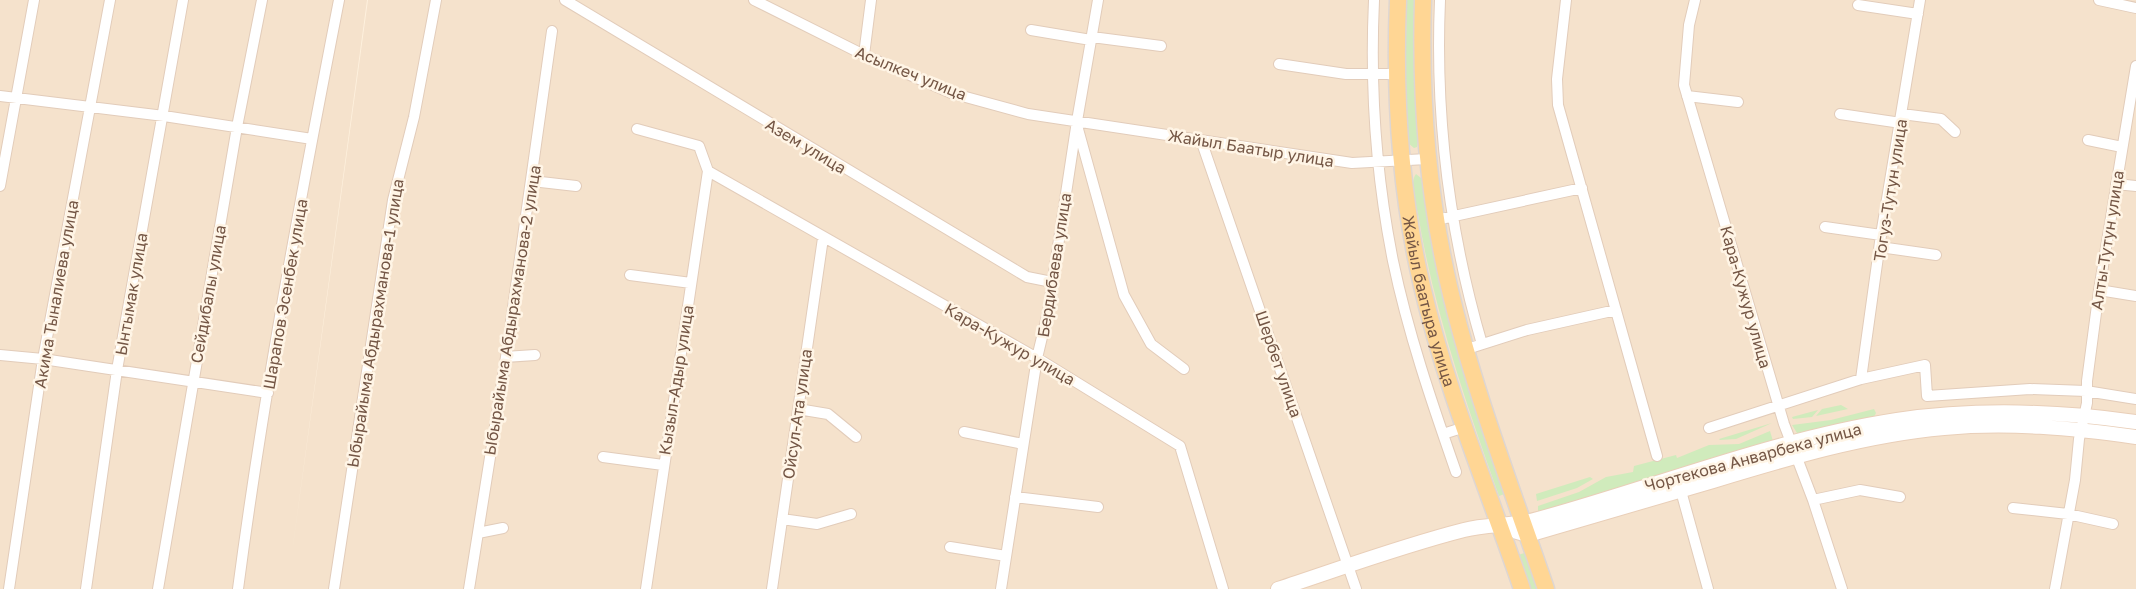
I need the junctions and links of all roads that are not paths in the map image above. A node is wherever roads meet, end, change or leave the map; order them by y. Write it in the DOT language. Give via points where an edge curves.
graph roads {
  1 [pos="34,0"];
  2 [pos="110,0"];
  3 [pos="183,0"];
  4 [pos="262,0"];
  5 [pos="339,0"];
  6 [pos="436,0"];
  7 [pos="565,0"];
  8 [pos="754,0"];
  9 [pos="870,0"];
  10 [pos="1098,0"];
  11 [pos="1374,0"];
  12 [pos="1398,0"];
  13 [pos="1423,0"];
  14 [pos="1440,0"];
  15 [pos="1566,0"];
  16 [pos="1694,0"];
  17 [pos="1920,0"];
  18 [pos="2099,0"];
  19 [pos="1858,5"];
  20 [pos="2136,8"];
  21 [pos="1918,14"];
  22 [pos="1031,30"];
  23 [pos="552,31"];
  24 [pos="1092,39"];
  25 [pos="1160,46"];
  26 [pos="864,55"];
  27 [pos="1279,64"];
  28 [pos="2136,66"];
  29 [pos="1396,74"];
  30 [pos="1373,75"];
  31 [pos="2134,85"];
  32 [pos="0,96"];
  33 [pos="1687,96"];
  34 [pos="17,99"];
  35 [pos="1738,102"];
  36 [pos="92,107"];
  37 [pos="1840,114"];
  38 [pos="164,116"];
  39 [pos="1901,118"];
  40 [pos="1077,121"];
  41 [pos="237,127"];
  42 [pos="637,129"];
  43 [pos="1955,132"];
  44 [pos="312,139"];
  45 [pos="1201,140"];
  46 [pos="2088,140"];
  47 [pos="2122,147"];
  48 [pos="1427,159"];
  49 [pos="1402,161"];
  50 [pos="1379,162"];
  51 [pos="708,171"];
  52 [pos="532,180"];
  53 [pos="2116,184"];
  54 [pos="0,186"];
  55 [pos="576,186"];
  56 [pos="2136,186"];
  57 [pos="1582,188"];
  58 [pos="1452,217"];
  59 [pos="1436,220"];
  60 [pos="1825,227"];
  61 [pos="1881,235"];
  62 [pos="823,238"];
  63 [pos="1880,247"];
  64 [pos="1936,255"];
  65 [pos="630,275"];
  66 [pos="1052,282"];
  67 [pos="691,283"];
  68 [pos="2098,290"];
  69 [pos="2136,296"];
  70 [pos="1616,310"];
  71 [pos="1482,344"];
  72 [pos="1466,349"];
  73 [pos="535,355"];
  74 [pos="0,356"];
  75 [pos="506,357"];
  76 [pos="1037,358"];
  77 [pos="43,360"];
  78 [pos="1184,369"];
  79 [pos="117,370"];
  80 [pos="1861,380"];
  81 [pos="192,381"];
  82 [pos="2086,391"];
  83 [pos="268,393"];
  84 [pos="2136,399"];
  85 [pos="1778,406"];
  86 [pos="798,409"];
  87 [pos="2086,415"];
  88 [pos="2136,422"];
  89 [pos="1465,427"];
  90 [pos="1709,428"];
  91 [pos="2082,430"];
  92 [pos="964,432"];
  93 [pos="1443,434"];
  94 [pos="856,437"];
  95 [pos="2136,437"];
  96 [pos="1023,444"];
  97 [pos="1794,449"];
  98 [pos="1657,456"];
  99 [pos="603,457"];
  100 [pos="663,465"];
  101 [pos="1456,472"];
  102 [pos="1681,490"];
  103 [pos="1015,497"];
  104 [pos="1900,498"];
  105 [pos="1813,500"];
  106 [pos="1098,507"];
  107 [pos="2013,508"];
  108 [pos="851,514"];
  109 [pos="2068,514"];
  110 [pos="782,519"];
  111 [pos="2113,524"];
  112 [pos="1500,526"];
  113 [pos="503,528"];
  114 [pos="1526,529"];
  115 [pos="478,533"];
  116 [pos="950,547"];
  117 [pos="1006,556"];
  118 [pos="1348,566"];
  119 [pos="9,589"];
  120 [pos="86,589"];
  121 [pos="158,589"];
  122 [pos="238,589"];
  123 [pos="334,589"];
  124 [pos="469,589"];
  125 [pos="646,589"];
  126 [pos="772,589"];
  127 [pos="1000,589"];
  128 [pos="1223,589"];
  129 [pos="1278,589"];
  130 [pos="1356,589"];
  131 [pos="1522,589"];
  132 [pos="1546,589"];
  133 [pos="1708,589"];
  134 [pos="1842,589"];
  135 [pos="2055,589"];
  1 -- 34 [label="street"];
  2 -- 36 [label="street, Акима Тыналиева улица"];
  3 -- 38 [label="street, Ынтымак улица"];
  4 -- 41 [label="street, Сейдибалы улица"];
  5 -- 44 [label="street, Шарапов Эсенбек улица"];
  6 -- 123 [label="street, Ыбырайыма Абдырахманова-1 улица" via="414,117 392,200"];
  7 -- 66 [label="street, Азем улица" via="1027,277"];
  8 -- 26 [label="street, Асылкеч улица"];
  9 -- 26 [label="street"];
  10 -- 24 [label="street, Бердибаева улица"];
  11 -- 30 [label="street"];
  12 -- 29 [label="main road, Жайыл баатыра улица"];
  13 -- 48 [label="main road, Жайыл баатыра улица" via="1422,93"];
  14 -- 58 [label="street" via="1440,116"];
  15 -- 57 [label="street" via="1558,105"];
  16 -- 33 [label="street, Кара-Кужур улица" via="1683,78"];
  17 -- 21 [label="street, Тогуз-Тутун улица"];
  18 -- 20 [label="street"];
  19 -- 21 [label="street"];
  21 -- 39 [label="street, Тогуз-Тутун улица"];
  22 -- 24 [label="street"];
  23 -- 52 [label="street, Ыбырайыма Абдырахманова-2 улица"];
  24 -- 25 [label="street"];
  24 -- 40 [label="street, Бердибаева улица"];
  26 -- 40 [label="street, Асылкеч улица" via="951,93 1028,114"];
  27 -- 30 [label="street"];
  28 -- 31 [label="street, Алты-Тутун улица"];
  29 -- 30 [label="street"];
  29 -- 49 [label="main road, Жайыл баатыра улица"];
  30 -- 50 [label="street"];
  31 -- 47 [label="street, Алты-Тутун улица"];
  32 -- 34 [label="street"];
  33 -- 35 [label="street"];
  33 -- 85 [label="street, Кара-Кужур улица"];
  34 -- 36 [label="street"];
  34 -- 54 [label="street"];
  36 -- 38 [label="street"];
  36 -- 77 [label="street, Акима Тыналиева улица"];
  37 -- 39 [label="street"];
  38 -- 41 [label="street"];
  38 -- 79 [label="street, Ынтымак улица"];
  39 -- 43 [label="street" via="1940,119"];
  39 -- 61 [label="street, Тогуз-Тутун улица"];
  40 -- 45 [label="street, Жайыл Баатыр улица"];
  40 -- 66 [label="street, Бердибаева улица"];
  40 -- 78 [label="street" via="1124,295 1151,344"];
  41 -- 44 [label="street"];
  41 -- 81 [label="street, Сейдибалы улица"];
  42 -- 51 [label="street" via="699,146"];
  44 -- 83 [label="street, Шарапов Эсенбек улица"];
  45 -- 50 [label="street, Жайыл Баатыр улица" via="1352,163"];
  45 -- 118 [label="street, Шербет улица"];
  46 -- 47 [label="street"];
  47 -- 53 [label="street, Алты-Тутун улица"];
  48 -- 49 [label="street, Жайыл Баатыр улица"];
  48 -- 59 [label="main road, Жайыл баатыра улица"];
  49 -- 50 [label="street, Жайыл Баатыр улица"];
  49 -- 89 [label="main road, Жайыл баатыра улица" via="1422,287"];
  50 -- 93 [label="street" via="1398,286"];
  51 -- 62 [label="street, Кара-Кужур улица"];
  51 -- 67 [label="street, Кызыл-Адыр улица"];
  52 -- 55 [label="street"];
  52 -- 75 [label="street, Ыбырайыма Абдырахманова-2 улица"];
  53 -- 56 [label="street"];
  53 -- 68 [label="street, Алты-Тутун улица"];
  57 -- 58 [label="street"];
  57 -- 70 [label="street"];
  58 -- 59 [label="street"];
  58 -- 71 [label="street"];
  59 -- 72 [label="main road, Жайыл баатыра улица"];
  60 -- 61 [label="street"];
  61 -- 63 [label="street, Тогуз-Тутун улица"];
  62 -- 76 [label="street, Кара-Кужур улица"];
  62 -- 86 [label="street, Ойсул-Ата улица"];
  63 -- 64 [label="street"];
  63 -- 80 [label="street, Тогуз-Тутун улица"];
  65 -- 67 [label="street"];
  66 -- 76 [label="street, Бердибаева улица"];
  67 -- 100 [label="street, Кызыл-Адыр улица"];
  68 -- 69 [label="street"];
  68 -- 82 [label="street, Алты-Тутун улица"];
  70 -- 71 [label="street" via="1527,330"];
  70 -- 98 [label="street"];
  71 -- 72 [label="street"];
  72 -- 114 [label="main road, Жайыл баатыра улица"];
  73 -- 75 [label="street"];
  74 -- 77 [label="street"];
  75 -- 115 [label="street, Ыбырайыма Абдырахманова-2 улица"];
  76 -- 96 [label="street, Бердибаева улица"];
  76 -- 128 [label="street, Кара-Кужур улица" via="1180,446"];
  77 -- 79 [label="street"];
  77 -- 119 [label="street, Акима Тыналиева улица"];
  79 -- 81 [label="street"];
  79 -- 120 [label="street, Ынтымак улица"];
  80 -- 82 [label="street" via="1924,365 1927,396 2030,389"];
  80 -- 85 [label="street"];
  81 -- 83 [label="street"];
  81 -- 121 [label="street, Сейдибалы улица"];
  82 -- 84 [label="street"];
  82 -- 87 [label="street, Алты-Тутун улица"];
  83 -- 122 [label="street, Шарапов Эсенбек улица"];
  85 -- 90 [label="street"];
  85 -- 97 [label="street, Кара-Кужур улица"];
  86 -- 94 [label="street" via="828,414"];
  86 -- 110 [label="street, Ойсул-Ата улица"];
  87 -- 88 [label="main road, Чортекова Анварбека улица"];
  87 -- 91 [label="street, Алты-Тутун улица"];
  87 -- 97 [label="main road, Чортекова Анварбека улица" via="1988,412 1898,420"];
  89 -- 93 [label="street"];
  89 -- 112 [label="main road, Жайыл баатыра улица"];
  91 -- 95 [label="main road, Чортекова Анварбека улица"];
  91 -- 97 [label="main road, Чортекова Анварбека улица" via="2027,426 1944,428"];
  91 -- 109 [label="street, Алты-Тутун улица"];
  92 -- 96 [label="street"];
  93 -- 101 [label="street"];
  96 -- 103 [label="street, Бердибаева улица"];
  97 -- 102 [label="main road, Чортекова Анварбека улица"];
  97 -- 105 [label="street, Кара-Кужур улица"];
  97 -- 114 [label="main road, Чортекова Анварбека улица"];
  99 -- 100 [label="street"];
  100 -- 125 [label="street, Кызыл-Адыр улица"];
  102 -- 114 [label="main road, Чортекова Анварбека улица"];
  102 -- 133 [label="street"];
  103 -- 106 [label="street"];
  103 -- 117 [label="street, Бердибаева улица"];
  104 -- 105 [label="street" via="1860,490"];
  105 -- 134 [label="street, Кара-Кужур улица"];
  107 -- 109 [label="street"];
  108 -- 110 [label="street" via="817,524"];
  109 -- 111 [label="street"];
  109 -- 135 [label="street, Алты-Тутун улица"];
  110 -- 126 [label="street, Ойсул-Ата улица"];
  112 -- 114 [label="main road"];
  112 -- 118 [label="main road" via="1466,529"];
  112 -- 131 [label="main road, Жайыл баатыра улица"];
  113 -- 115 [label="street"];
  114 -- 132 [label="main road, Жайыл баатыра улица"];
  115 -- 124 [label="street, Ыбырайыма Абдырахманова-2 улица"];
  116 -- 117 [label="street"];
  117 -- 127 [label="street, Бердибаева улица"];
  118 -- 129 [label="main road"];
  118 -- 130 [label="street, Шербет улица"];
}
